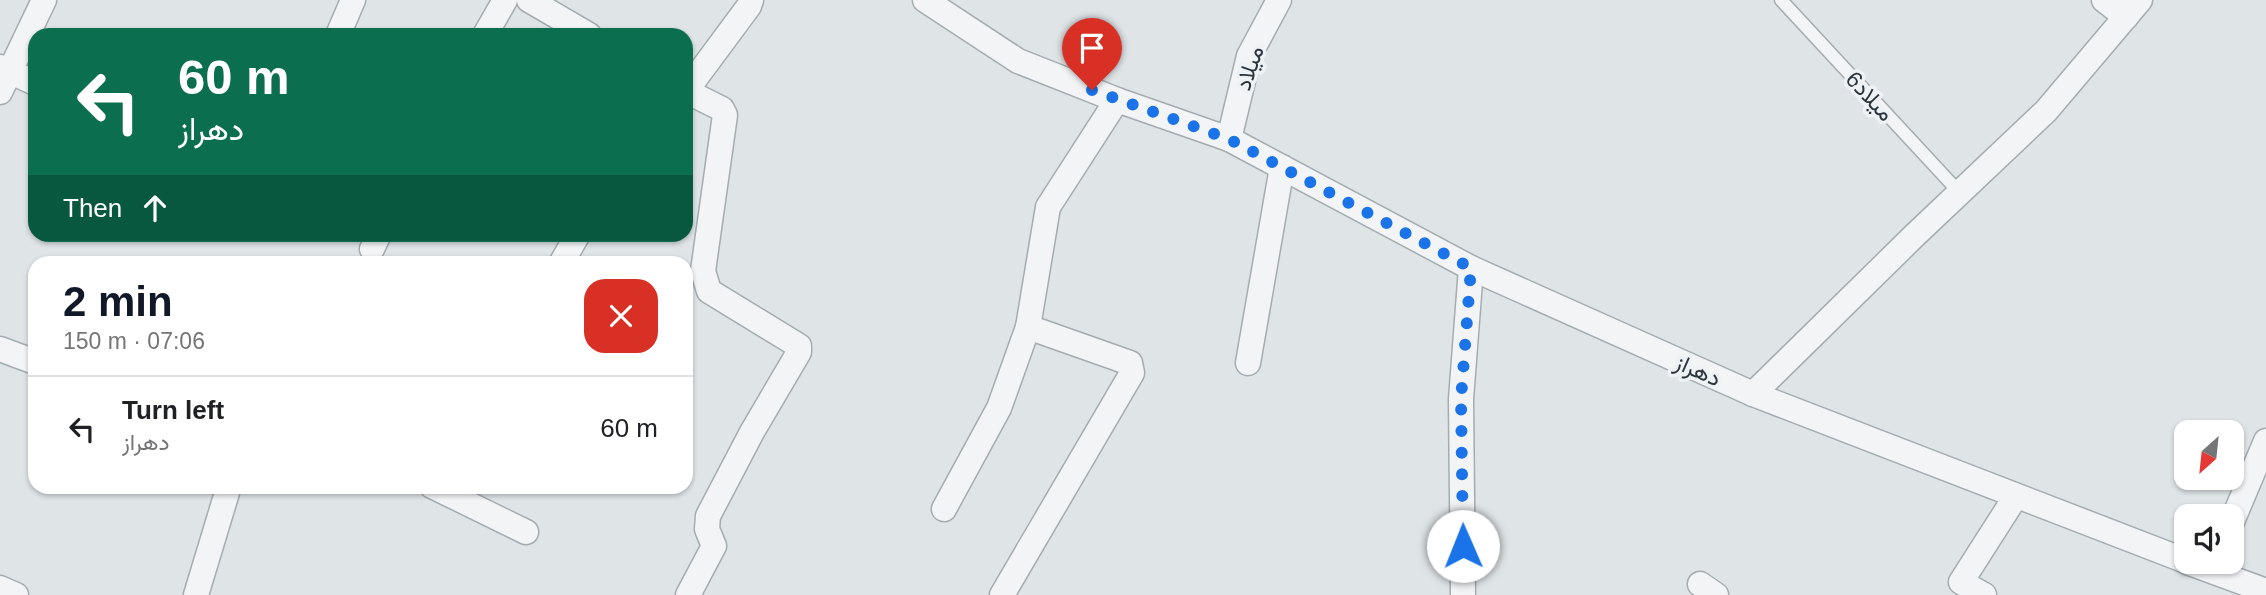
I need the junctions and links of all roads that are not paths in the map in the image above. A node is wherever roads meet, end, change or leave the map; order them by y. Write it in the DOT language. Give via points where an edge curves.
graph roads {
  1 [pos="44,0"];
  2 [pos="353,0"];
  3 [pos="505,0"];
  4 [pos="529,0"];
  5 [pos="751,0"];
  6 [pos="925,0"];
  7 [pos="1279,0"];
  8 [pos="1781,0"];
  9 [pos="2104,0"];
  10 [pos="2133,8"];
  11 [pos="29,28"];
  12 [pos="341,28"];
  13 [pos="489,28"];
  14 [pos="577,28"];
  15 [pos="28,30"];
  16 [pos="3,76"];
  17 [pos="28,81"];
  18 [pos="693,82"];
  19 [pos="693,94"];
  20 [pos="1117,100"];
  21 [pos="1229,139"];
  22 [pos="1282,167"];
  23 [pos="1959,192"];
  24 [pos="1471,268"];
  25 [pos="1028,327"];
  26 [pos="0,349"];
  27 [pos="28,359"];
  28 [pos="1248,363"];
  29 [pos="1753,394"];
  30 [pos="2266,442"];
  31 [pos="227,494"];
  32 [pos="448,494"];
  33 [pos="2016,496"];
  34 [pos="2240,504"];
  35 [pos="944,509"];
  36 [pos="526,532"];
  37 [pos="2174,556"];
  38 [pos="2211,576"];
  39 [pos="0,587"];
  40 [pos="2266,592"];
  41 [pos="16,595"];
  42 [pos="196,595"];
  43 [pos="688,595"];
  44 [pos="1002,595"];
  45 [pos="1463,595"];
  46 [pos="1984,595"];
  1 -- 11 [label="street"];
  2 -- 12 [label="street"];
  3 -- 13 [label="street"];
  4 -- 14 [label="street"];
  5 -- 18 [label="street"];
  6 -- 20 [label="street, دهراز" via="1018,61"];
  7 -- 21 [label="street, میلاد" via="1249,56"];
  8 -- 23 [label="lane, میلاد6"];
  9 -- 10 [label="street"];
  10 -- 23 [label="street" via="2046,111"];
  15 -- 16 [label="street"];
  16 -- 17 [label="street"];
  19 -- 43 [label="street" via="725,115 703,271 709,291 799,346 799,352 708,516 707,529 714,546"];
  20 -- 21 [label="street, دهراز"];
  20 -- 25 [label="street" via="1048,206"];
  21 -- 22 [label="street, دهراز"];
  22 -- 24 [label="street, دهراز"];
  22 -- 28 [label="street"];
  23 -- 29 [label="street"];
  24 -- 29 [label="street, دهراز"];
  24 -- 45 [label="street" via="1461,399"];
  25 -- 35 [label="street" via="999,408"];
  25 -- 44 [label="street" via="1130,363 1132,373"];
  26 -- 27 [label="street"];
  29 -- 33 [label="street, دهراز"];
  30 -- 34 [label="street"];
  31 -- 42 [label="street"];
  32 -- 36 [label="street"];
  33 -- 37 [label="street, دهراز"];
  33 -- 46 [label="street" via="1961,582"];
  38 -- 40 [label="street, دهراز"];
  39 -- 41 [label="street"];
}
